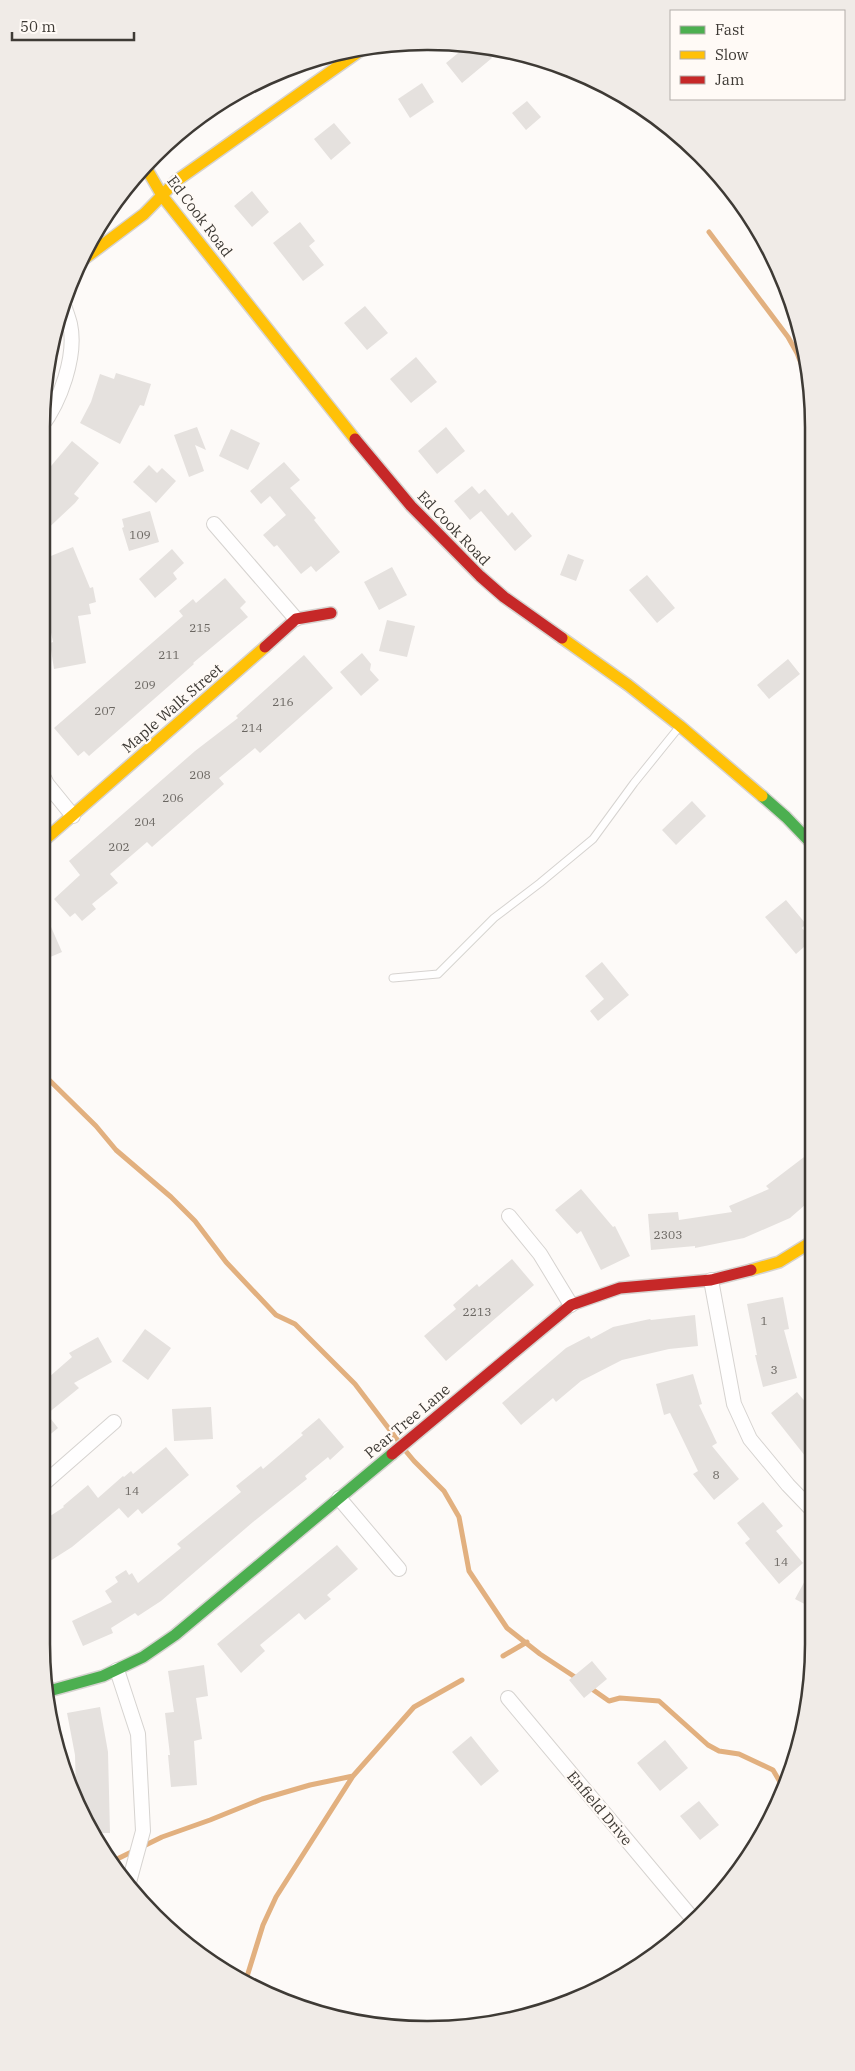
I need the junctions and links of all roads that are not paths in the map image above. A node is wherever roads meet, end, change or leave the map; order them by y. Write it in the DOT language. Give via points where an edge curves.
graph roads {
  1 [pos="350,58"];
  2 [pos="149,173"];
  3 [pos="163,197"];
  4 [pos="93,253"];
  5 [pos="67,317"];
  6 [pos="51,411"];
  7 [pos="214,524"];
  8 [pos="331,613"];
  9 [pos="296,619"];
  10 [pos="680,726"];
  11 [pos="50,788"];
  12 [pos="73,816"];
  13 [pos="50,835"];
  14 [pos="805,837"];
  15 [pos="393,978"];
  16 [pos="508,1216"];
  17 [pos="805,1246"];
  18 [pos="711,1280"];
  19 [pos="571,1304"];
  20 [pos="114,1422"];
  21 [pos="50,1478"];
  22 [pos="339,1498"];
  23 [pos="805,1503"];
  24 [pos="398,1569"];
  25 [pos="117,1670"];
  26 [pos="53,1690"];
  27 [pos="508,1698"];
  28 [pos="131,1876"];
  29 [pos="689,1915"];
  1 -- 3 [label="street" via="176,181"];
  2 -- 3 [label="street, Ed Cook Road"];
  3 -- 4 [label="street"];
  3 -- 10 [label="street, Ed Cook Road" via="411,506 504,597"];
  5 -- 6 [label="street" via="70,353 62,392"];
  7 -- 9 [label="street"];
  8 -- 9 [label="street"];
  9 -- 12 [label="street, Maple Walk Street"];
  10 -- 14 [label="street, Ed Cook Road"];
  10 -- 15 [label="lane" via="593,839 494,918 438,974"];
  11 -- 12 [label="street"];
  12 -- 13 [label="street, Maple Walk Street"];
  16 -- 19 [label="street" via="540,1254"];
  17 -- 18 [label="street, Pear Tree Lane" via="779,1262"];
  18 -- 19 [label="street, Pear Tree Lane" via="620,1288"];
  18 -- 23 [label="street" via="734,1404 750,1439"];
  19 -- 22 [label="street, Pear Tree Lane"];
  20 -- 21 [label="street"];
  22 -- 24 [label="street"];
  22 -- 25 [label="street, Pear Tree Lane" via="175,1635"];
  25 -- 26 [label="street, Pear Tree Lane"];
  25 -- 28 [label="street" via="138,1734 143,1832"];
  27 -- 29 [label="street, Enfield Drive"];
}
